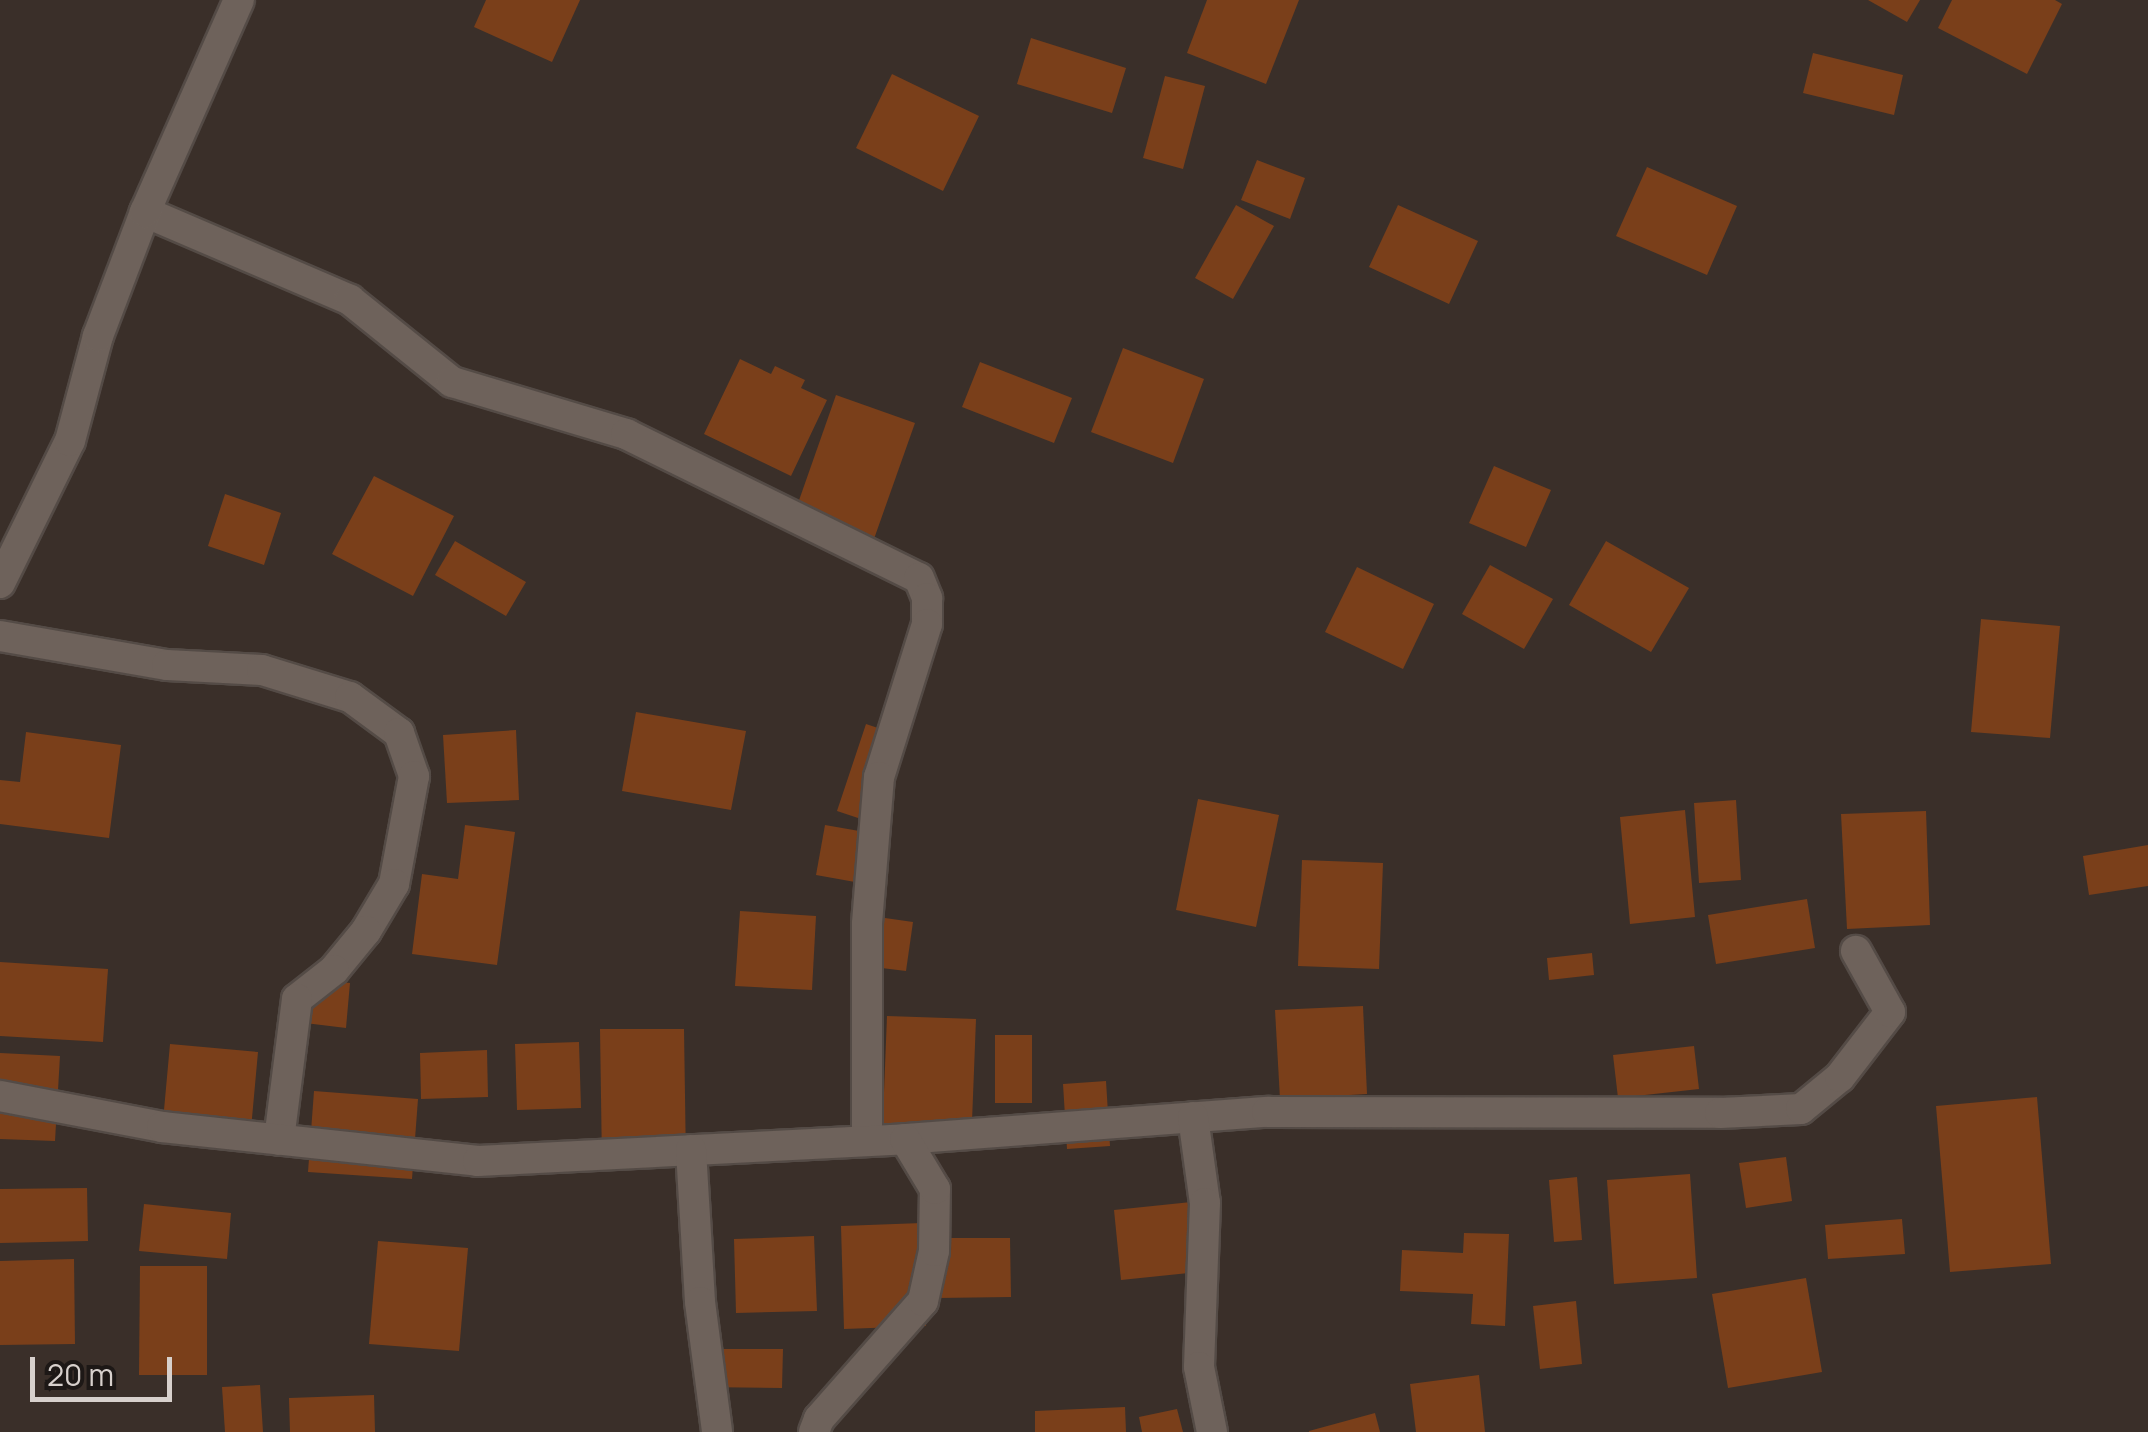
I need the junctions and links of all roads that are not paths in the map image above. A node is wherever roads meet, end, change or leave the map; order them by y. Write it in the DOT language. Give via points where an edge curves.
graph roads {
  1 [pos="239,0"];
  2 [pos="144,212"];
  3 [pos="0,582"];
  4 [pos="0,636"];
  5 [pos="1856,950"];
  6 [pos="0,1096"];
  7 [pos="1193,1117"];
  8 [pos="904,1139"];
  9 [pos="278,1140"];
  10 [pos="867,1142"];
  11 [pos="691,1150"];
  12 [pos="718,1432"];
  13 [pos="814,1432"];
  14 [pos="1212,1432"];
  1 -- 2 [label="street"];
  2 -- 3 [label="street" via="98,336 70,441"];
  2 -- 10 [label="street" via="350,300 452,382 626,434 919,578 927,624 879,777 867,924"];
  4 -- 9 [label="street" via="167,665 262,670 350,697 399,733 414,776 394,884 334,970 296,999"];
  5 -- 7 [label="street" via="1890,1012 1840,1077 1800,1109"];
  6 -- 9 [label="street" via="162,1127"];
  7 -- 8 [label="street"];
  7 -- 14 [label="street" via="1206,1203 1198,1368"];
  8 -- 10 [label="street"];
  8 -- 13 [label="street" via="936,1189 934,1251 923,1300"];
  9 -- 11 [label="street" via="478,1160"];
  10 -- 11 [label="street"];
  11 -- 12 [label="street" via="700,1302"];
}
